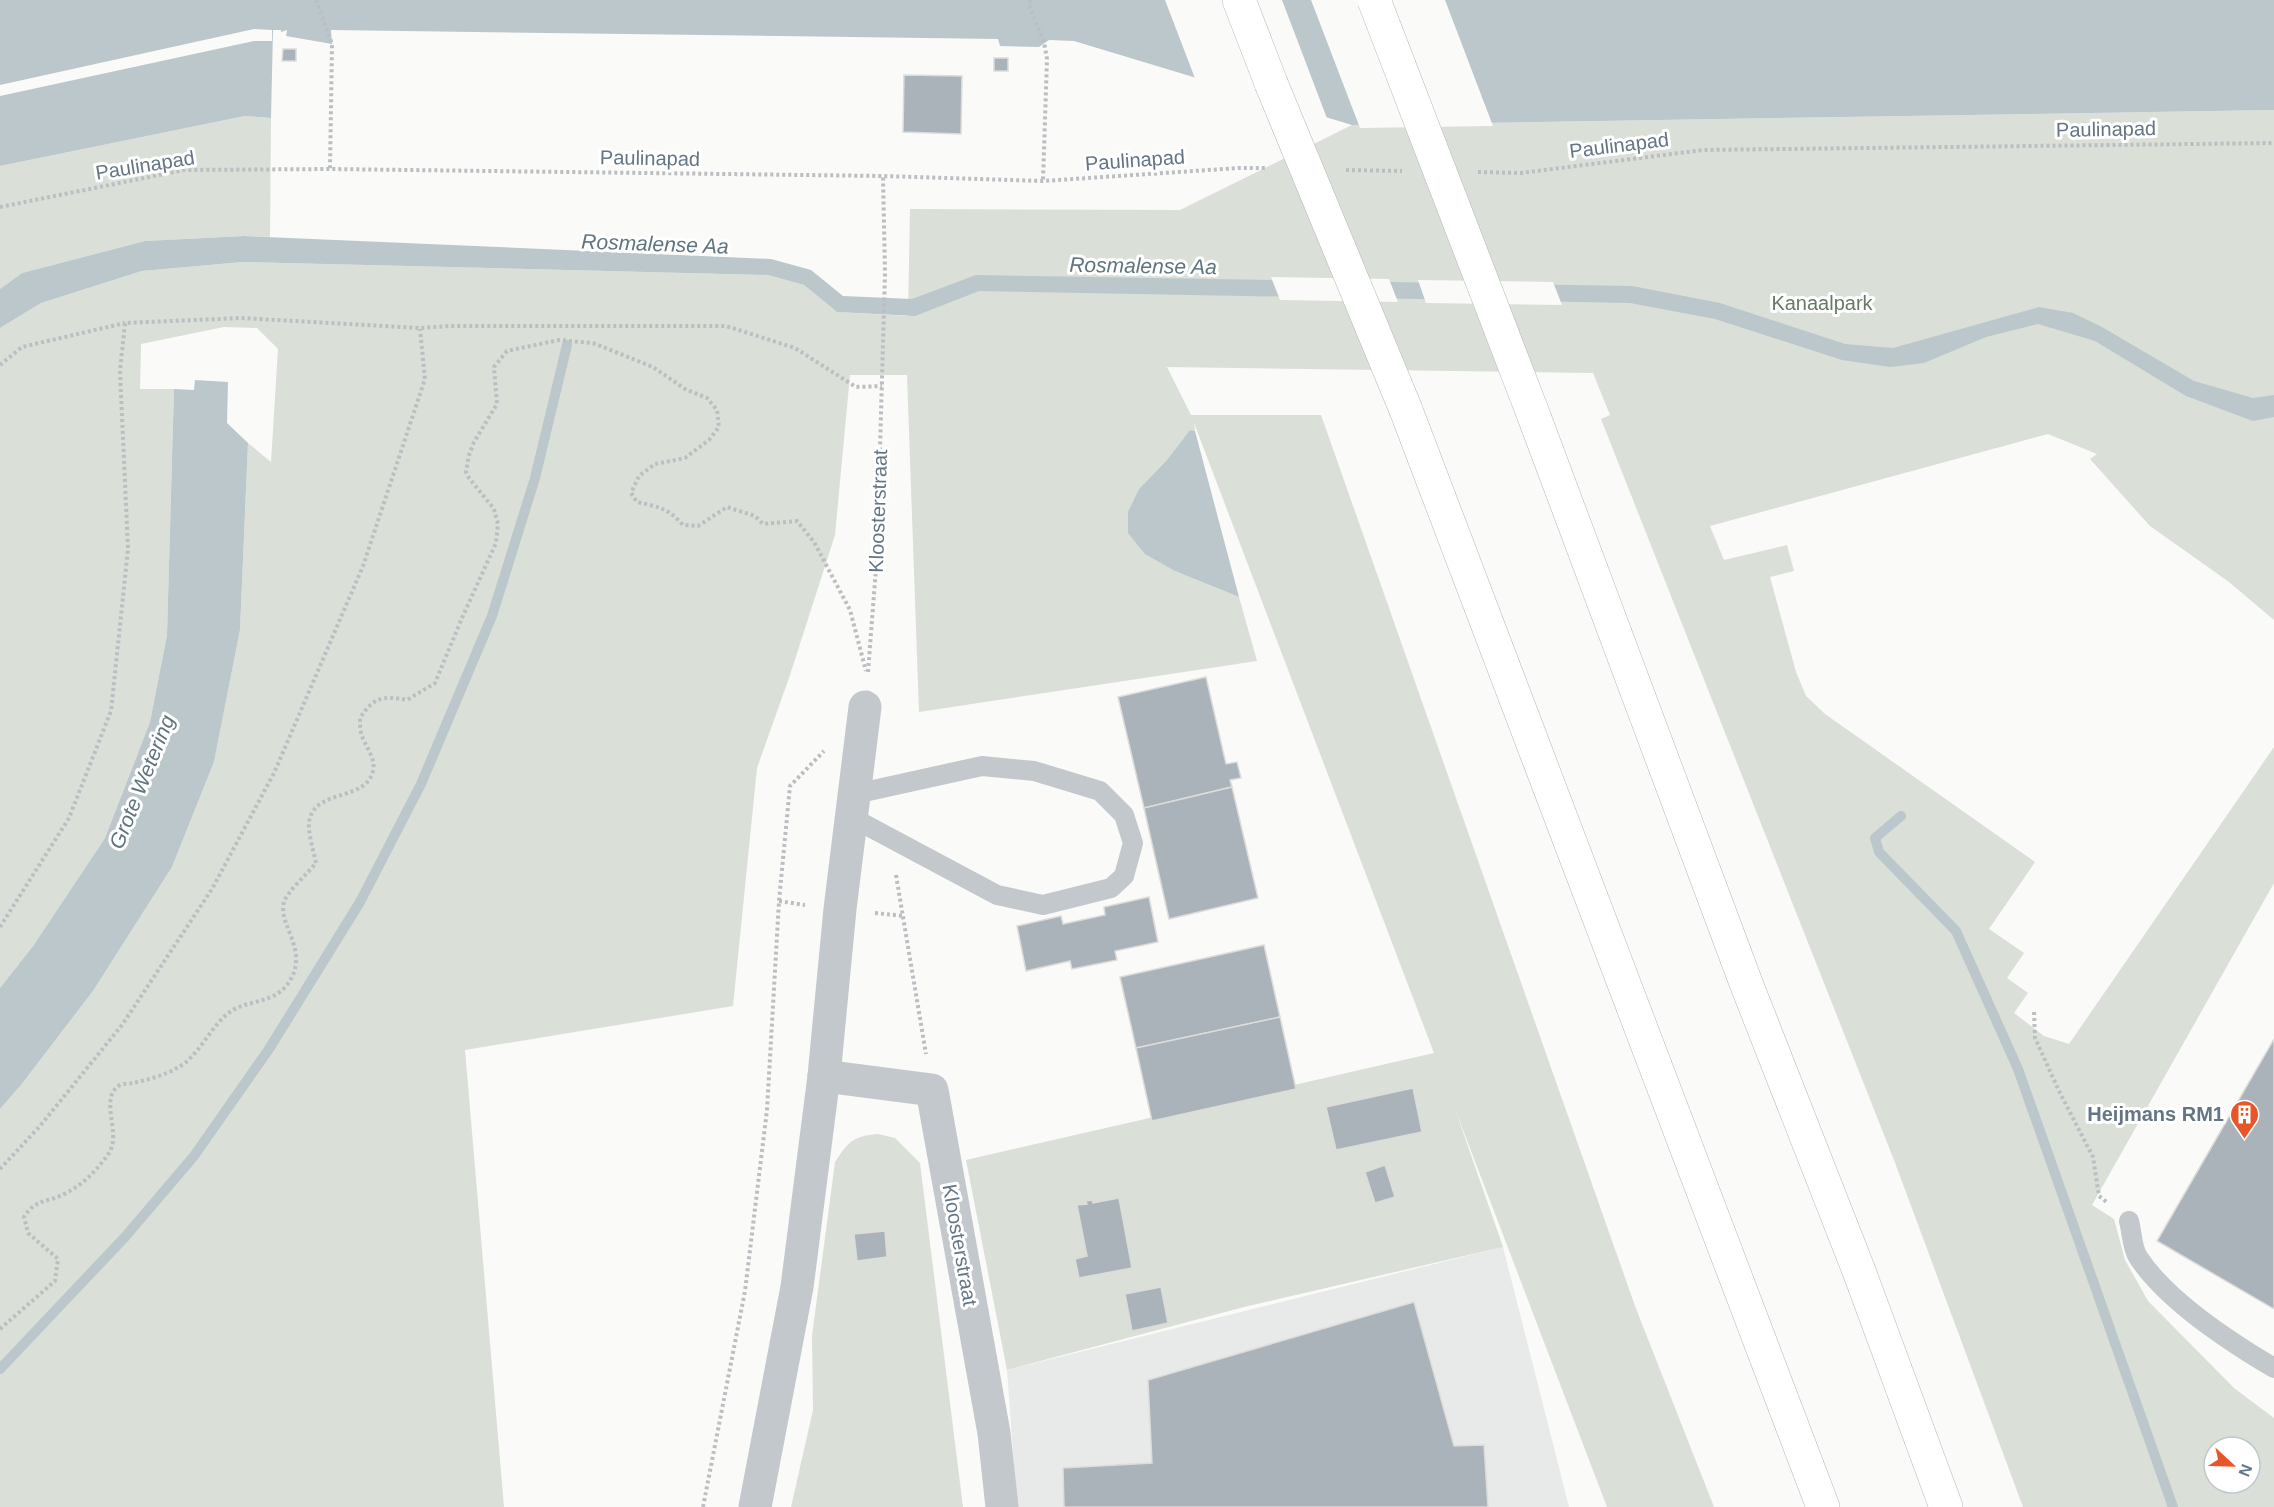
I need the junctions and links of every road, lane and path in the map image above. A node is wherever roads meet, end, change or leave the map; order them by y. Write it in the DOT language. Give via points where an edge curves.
graph roads {
  1 [pos="316,0"];
  2 [pos="1031,0"];
  3 [pos="1239,0"];
  4 [pos="1374,0"];
  5 [pos="2274,143"];
  6 [pos="1275,168"];
  7 [pos="330,169"];
  8 [pos="1345,170"];
  9 [pos="1404,171"];
  10 [pos="1474,172"];
  11 [pos="883,176"];
  12 [pos="1043,181"];
  13 [pos="0,207"];
  14 [pos="125,323"];
  15 [pos="420,328"];
  16 [pos="0,365"];
  17 [pos="882,386"];
  18 [pos="866,692"];
  19 [pos="828,747"];
  20 [pos="853,806"];
  21 [pos="904,916"];
  22 [pos="0,927"];
  23 [pos="2034,1012"];
  24 [pos="824,1076"];
  25 [pos="932,1090"];
  26 [pos="0,1169"];
  27 [pos="2129,1221"];
  28 [pos="0,1329"];
  29 [pos="2274,1368"];
  30 [pos="703,1507"];
  31 [pos="755,1507"];
  32 [pos="1002,1507"];
  33 [pos="1823,1507"];
  34 [pos="1946,1507"];
  1 -- 7 [label="path" via="332,44"];
  2 -- 12 [label="path" via="1047,59"];
  3 -- 33 [label="highway, bridge" via="1406,410"];
  4 -- 34 [label="highway, bridge"];
  5 -- 10 [label="path, Paulinapad" via="1703,150 1521,172"];
  6 -- 12 [label="path, Paulinapad"];
  7 -- 11 [label="path, Paulinapad"];
  7 -- 13 [label="path, Paulinapad" via="184,170"];
  8 -- 9 [label="path"];
  11 -- 12 [label="path, Paulinapad"];
  11 -- 17 [label="path, Kloosterstraat"];
  14 -- 15 [label="path" via="241,318"];
  14 -- 16 [label="path" via="22,347"];
  14 -- 22 [label="path" via="120,371 128,549 111,711 69,818"];
  15 -- 17 [label="path" via="726,326 795,348 856,387"];
  15 -- 26 [label="path" via="424,379 421,390 363,566 274,773 212,889 122,1024"];
  17 -- 18 [label="path, Kloosterstraat" via="877,555"];
  18 -- 20 [label="street"];
  18 -- 28 [label="path" via="850,610 814,542 797,521 763,524 755,516 727,507 698,526 683,525 662,507 637,502 631,493 639,476 655,464 686,458 709,440 718,427 717,410 707,398 685,389 653,367 593,343 559,340 507,351 494,367 497,404 474,442 466,472 494,509 498,524 496,543 435,684 406,700 381,698 368,705 360,718 362,736 374,761 368,782 324,802 309,819 316,863 285,900 283,911 296,957 286,986 274,996 233,1009 178,1068 121,1084 113,1092 109,1104 115,1129 111,1149 98,1168 69,1192 34,1204 24,1217 28,1233 58,1259 55,1281"];
  19 -- 30 [label="path" via="790,786 767,1110 745,1291"];
  20 -- 20 [label="lane" via="997,895 1042,905 1111,888 1124,876 1133,843 1124,815 1100,791 1034,771 982,766"];
  20 -- 24 [label="street"];
  21 -- 25 [label="path"];
  23 -- 27 [label="path" via="2035,1038 2093,1157 2099,1196"];
  24 -- 25 [label="street"];
  24 -- 31 [label="street" via="797,1287"];
  25 -- 32 [label="street, Kloosterstraat" via="994,1433"];
  27 -- 29 [label="lane" via="2136,1255 2162,1287 2234,1344"];
}
